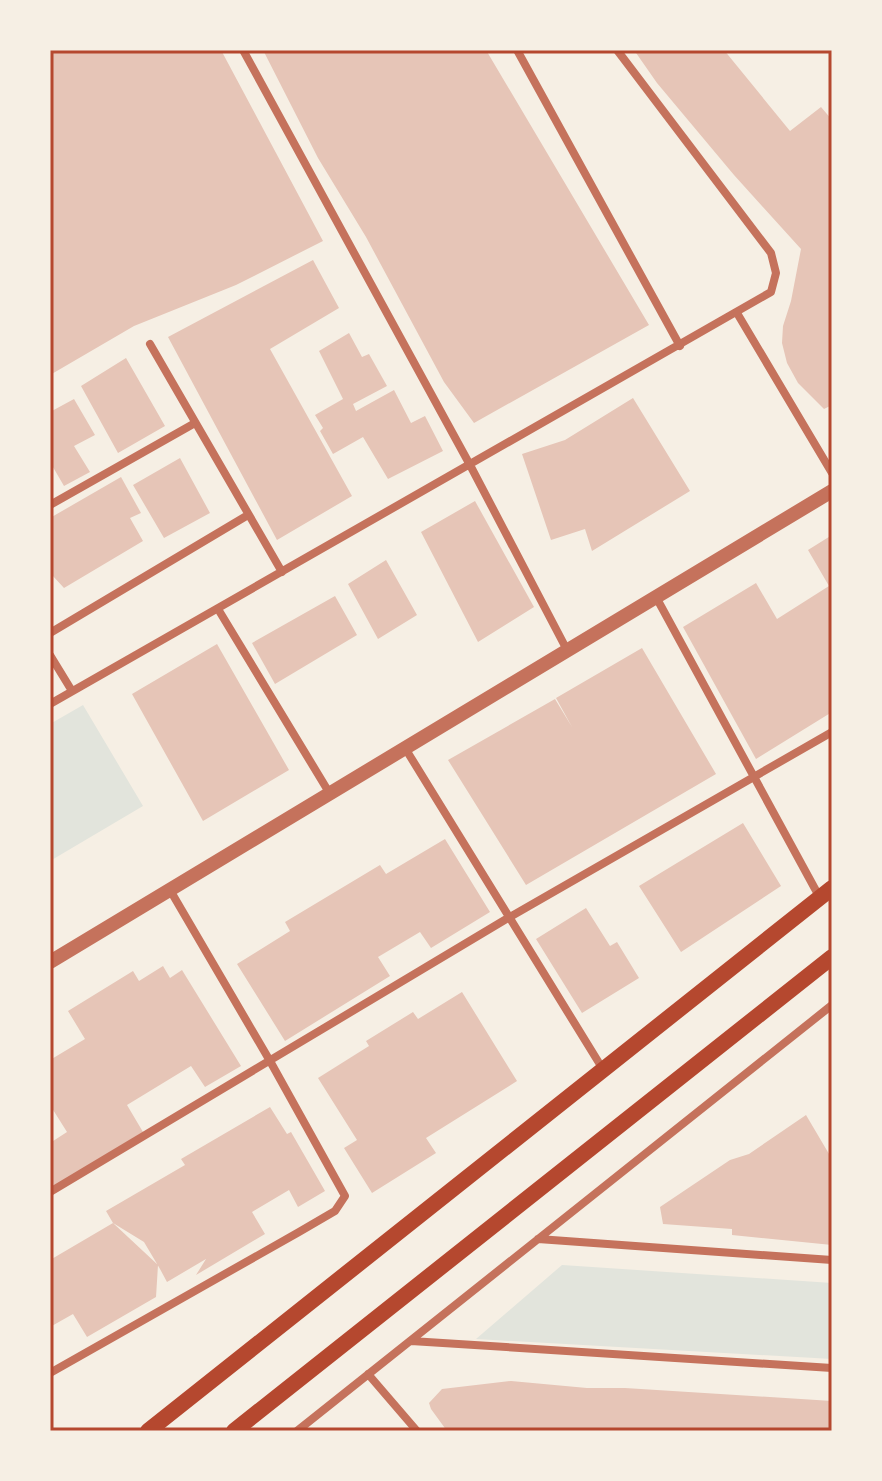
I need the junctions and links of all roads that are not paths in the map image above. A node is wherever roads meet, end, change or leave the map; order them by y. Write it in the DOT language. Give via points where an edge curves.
graph roads {
  1 [pos="243,50"];
  2 [pos="617,50"];
  3 [pos="518,51"];
  4 [pos="737,313"];
  5 [pos="150,344"];
  6 [pos="680,346"];
  7 [pos="195,423"];
  8 [pos="470,465"];
  9 [pos="832,473"];
  10 [pos="832,491"];
  11 [pos="50,505"];
  12 [pos="248,515"];
  13 [pos="282,572"];
  14 [pos="656,597"];
  15 [pos="218,609"];
  16 [pos="50,633"];
  17 [pos="567,650"];
  18 [pos="50,655"];
  19 [pos="72,691"];
  20 [pos="50,704"];
  21 [pos="832,732"];
  22 [pos="405,748"];
  23 [pos="754,778"];
  24 [pos="330,794"];
  25 [pos="170,890"];
  26 [pos="826,893"];
  27 [pos="508,918"];
  28 [pos="832,957"];
  29 [pos="50,962"];
  30 [pos="832,1005"];
  31 [pos="270,1061"];
  32 [pos="604,1071"];
  33 [pos="50,1192"];
  34 [pos="538,1239"];
  35 [pos="832,1260"];
  36 [pos="410,1341"];
  37 [pos="832,1368"];
  38 [pos="50,1373"];
  39 [pos="368,1374"];
  40 [pos="148,1431"];
  41 [pos="234,1431"];
  42 [pos="297,1431"];
  43 [pos="417,1431"];
  1 -- 8 [label="street"];
  2 -- 4 [label="street" via="771,253 776,273 771,292"];
  3 -- 6 [label="street"];
  4 -- 6 [label="street"];
  4 -- 9 [label="street"];
  5 -- 7 [label="street"];
  6 -- 8 [label="street"];
  7 -- 11 [label="street"];
  7 -- 12 [label="street"];
  8 -- 13 [label="street"];
  8 -- 17 [label="street"];
  10 -- 14 [label="street"];
  12 -- 13 [label="street"];
  12 -- 16 [label="street"];
  13 -- 15 [label="street"];
  14 -- 17 [label="street"];
  14 -- 23 [label="street"];
  15 -- 19 [label="street"];
  15 -- 24 [label="street"];
  17 -- 22 [label="street"];
  18 -- 19 [label="street"];
  19 -- 20 [label="street"];
  21 -- 23 [label="street"];
  22 -- 24 [label="street"];
  22 -- 27 [label="street"];
  23 -- 26 [label="street"];
  23 -- 27 [label="street"];
  24 -- 25 [label="street"];
  25 -- 29 [label="street"];
  25 -- 31 [label="street"];
  26 -- 32 [label="main road"];
  27 -- 31 [label="street"];
  27 -- 32 [label="street"];
  28 -- 41 [label="main road"];
  30 -- 34 [label="street"];
  31 -- 33 [label="street"];
  31 -- 38 [label="street" via="345,1196 335,1211"];
  32 -- 40 [label="main road"];
  34 -- 35 [label="street"];
  34 -- 36 [label="street"];
  36 -- 37 [label="street"];
  36 -- 39 [label="street"];
  39 -- 42 [label="street"];
  39 -- 43 [label="street"];
}
